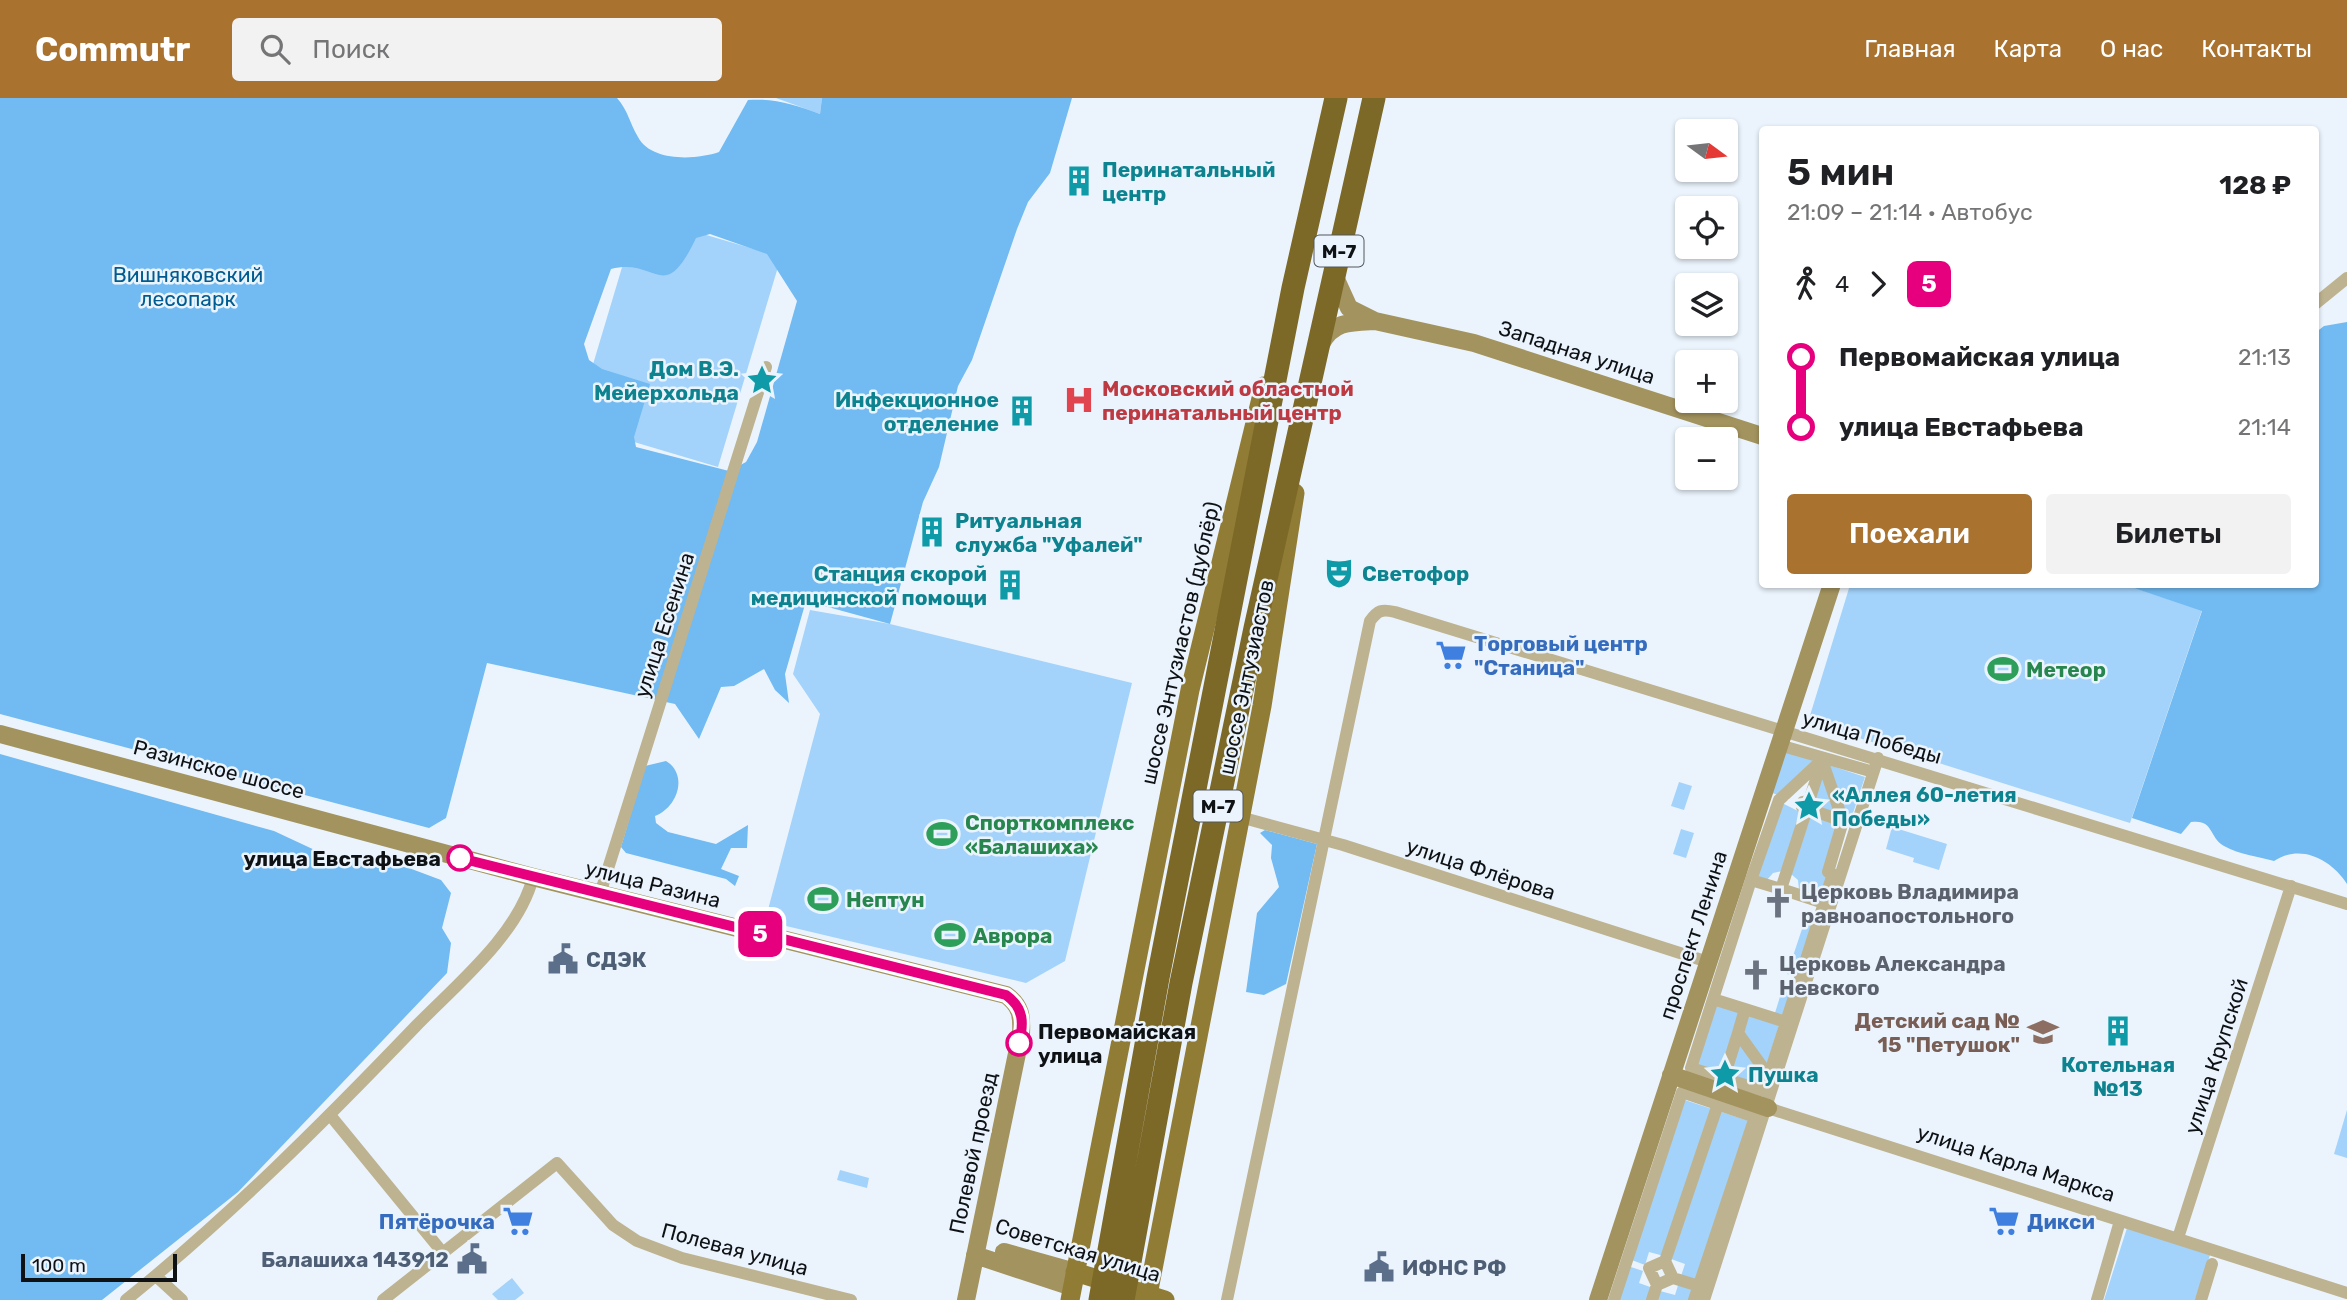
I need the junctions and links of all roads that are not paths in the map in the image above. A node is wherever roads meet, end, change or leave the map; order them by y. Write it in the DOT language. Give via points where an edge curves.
graph roads {
  1 [pos="1336,98"];
  2 [pos="1374,98"];
  3 [pos="1334,275"];
  4 [pos="2347,278"];
  5 [pos="1293,288"];
  6 [pos="2319,301"];
  7 [pos="1375,321"];
  8 [pos="1319,347"];
  9 [pos="766,367"];
  10 [pos="1307,405"];
  11 [pos="1759,435"];
  12 [pos="1831,588"];
  13 [pos="0,734"];
  14 [pos="1785,739"];
  15 [pos="1822,758"];
  16 [pos="1878,758"];
  17 [pos="1870,772"];
  18 [pos="1779,800"];
  19 [pos="1808,807"];
  20 [pos="1240,817"];
  21 [pos="1843,821"];
  22 [pos="1325,840"];
  23 [pos="426,849"];
  24 [pos="1787,872"];
  25 [pos="533,877"];
  26 [pos="1751,880"];
  27 [pos="1765,884"];
  28 [pos="2291,886"];
  29 [pos="1781,889"];
  30 [pos="600,894"];
  31 [pos="1798,895"];
  32 [pos="1824,903"];
  33 [pos="2347,904"];
  34 [pos="1708,962"];
  35 [pos="1713,999"];
  36 [pos="1745,1009"];
  37 [pos="1022,1016"];
  38 [pos="1786,1022"];
  39 [pos="1126,1023"];
  40 [pos="1738,1033"];
  41 [pos="1196,1047"];
  42 [pos="1671,1075"];
  43 [pos="1724,1076"];
  44 [pos="1769,1076"];
  45 [pos="1718,1104"];
  46 [pos="1768,1108"];
  47 [pos="330,1115"];
  48 [pos="2120,1221"];
  49 [pos="2178,1238"];
  50 [pos="976,1249"];
  51 [pos="443,1253"];
  52 [pos="1665,1261"];
  53 [pos="1627,1262"];
  54 [pos="2212,1264"];
  55 [pos="1649,1268"];
  56 [pos="156,1276"];
  57 [pos="1673,1278"];
  58 [pos="1657,1285"];
  59 [pos="1699,1286"];
  60 [pos="1072,1287"];
  61 [pos="2347,1293"];
  62 [pos="1153,1298"];
  63 [pos="387,1299"];
  64 [pos="127,1300"];
  65 [pos="182,1300"];
  66 [pos="851,1300"];
  67 [pos="966,1300"];
  68 [pos="1100,1300"];
  69 [pos="1108,1300"];
  70 [pos="1124,1300"];
  71 [pos="1227,1300"];
  72 [pos="1598,1300"];
  73 [pos="1614,1300"];
  74 [pos="1652,1300"];
  75 [pos="1694,1300"];
  76 [pos="1704,1300"];
  77 [pos="2097,1300"];
  78 [pos="2201,1300"];
  1 -- 5 [label="highway, шоссе Энтузиастов / М-7"];
  2 -- 3 [label="highway, шоссе Энтузиастов / М-7"];
  3 -- 7 [label="street, Западная улица" via="1349,308"];
  3 -- 8 [label="highway, шоссе Энтузиастов / М-7"];
  4 -- 6 [label="street"];
  5 -- 39 [label="main road, шоссе Энтузиастов (дублёр)" via="1261,396 1196,663"];
  5 -- 68 [label="highway, шоссе Энтузиастов / М-7"];
  7 -- 8 [label="street, Западная улица" via="1340,324"];
  7 -- 11 [label="street, Западная улица" via="1487,347"];
  8 -- 10 [label="highway, шоссе Энтузиастов / М-7"];
  9 -- 30 [label="street, улица Есенина"];
  10 -- 20 [label="main road" via="1277,624"];
  10 -- 70 [label="highway, шоссе Энтузиастов / М-7" via="1181,983"];
  12 -- 14 [label="street, проспект Ленина"];
  13 -- 23 [label="street, Разинское шоссе"];
  14 -- 15 [label="street"];
  14 -- 16 [label="street, улица Победы"];
  14 -- 22 [label="street, улица Победы" via="1385,610 1370,621"];
  14 -- 34 [label="street, проспект Ленина"];
  15 -- 17 [label="street"];
  15 -- 18 [label="street"];
  15 -- 19 [label="street"];
  15 -- 21 [label="street"];
  16 -- 28 [label="street, улица Победы"];
  16 -- 46 [label="street"];
  18 -- 19 [label="street"];
  18 -- 26 [label="street"];
  19 -- 21 [label="street"];
  19 -- 24 [label="street"];
  20 -- 22 [label="street, улица Флёрова"];
  20 -- 41 [label="main road"];
  21 -- 32 [label="street"];
  22 -- 34 [label="street, улица Флёрова"];
  22 -- 71 [label="street"];
  23 -- 25 [label="street, улица Разина"];
  24 -- 27 [label="street"];
  24 -- 29 [label="street"];
  24 -- 31 [label="street"];
  25 -- 30 [label="street, улица Разина"];
  25 -- 47 [label="street" via="524,904 509,927"];
  26 -- 27 [label="street"];
  26 -- 35 [label="street"];
  27 -- 29 [label="street"];
  28 -- 33 [label="street, улица Победы"];
  28 -- 49 [label="street, улица Крупской"];
  29 -- 31 [label="street"];
  30 -- 37 [label="street, улица Разина" via="1006,995 1017,1003"];
  31 -- 32 [label="street"];
  32 -- 38 [label="street"];
  34 -- 42 [label="street, проспект Ленина"];
  35 -- 36 [label="street"];
  35 -- 43 [label="street" via="1691,1068"];
  36 -- 38 [label="street"];
  36 -- 40 [label="street"];
  37 -- 50 [label="street, Полевой проезд"];
  38 -- 44 [label="street"];
  39 -- 41 [label="main road" via="1130,1051 1145,1065 1172,1065"];
  39 -- 60 [label="main road, шоссе Энтузиастов (дублёр)"];
  40 -- 43 [label="street"];
  40 -- 44 [label="street"];
  41 -- 62 [label="main road"];
  42 -- 46 [label="street, улица Карла Маркса"];
  42 -- 72 [label="street, проспект Ленина"];
  43 -- 44 [label="street" via="1764,1091"];
  45 -- 52 [label="street"];
  45 -- 53 [label="street" via="1682,1093"];
  45 -- 59 [label="street" via="1755,1117"];
  46 -- 48 [label="street, улица Карла Маркса"];
  46 -- 76 [label="street"];
  47 -- 51 [label="street"];
  47 -- 56 [label="street"];
  48 -- 49 [label="street, улица Карла Маркса"];
  48 -- 77 [label="street"];
  49 -- 61 [label="street, улица Карла Маркса"];
  50 -- 60 [label="street, Советская улица"];
  50 -- 67 [label="street, Полевой проезд"];
  51 -- 63 [label="street"];
  51 -- 66 [label="street, Полевая улица" via="557,1163 613,1225 636,1241 682,1258"];
  52 -- 55 [label="street"];
  52 -- 57 [label="street"];
  53 -- 55 [label="street"];
  53 -- 73 [label="street"];
  54 -- 78 [label="street"];
  55 -- 58 [label="street"];
  56 -- 64 [label="street"];
  56 -- 65 [label="street"];
  57 -- 58 [label="street"];
  57 -- 59 [label="street"];
  58 -- 74 [label="street"];
  59 -- 75 [label="street"];
  60 -- 62 [label="main road, Советская улица"];
  60 -- 69 [label="main road, Советская улица"];
}
